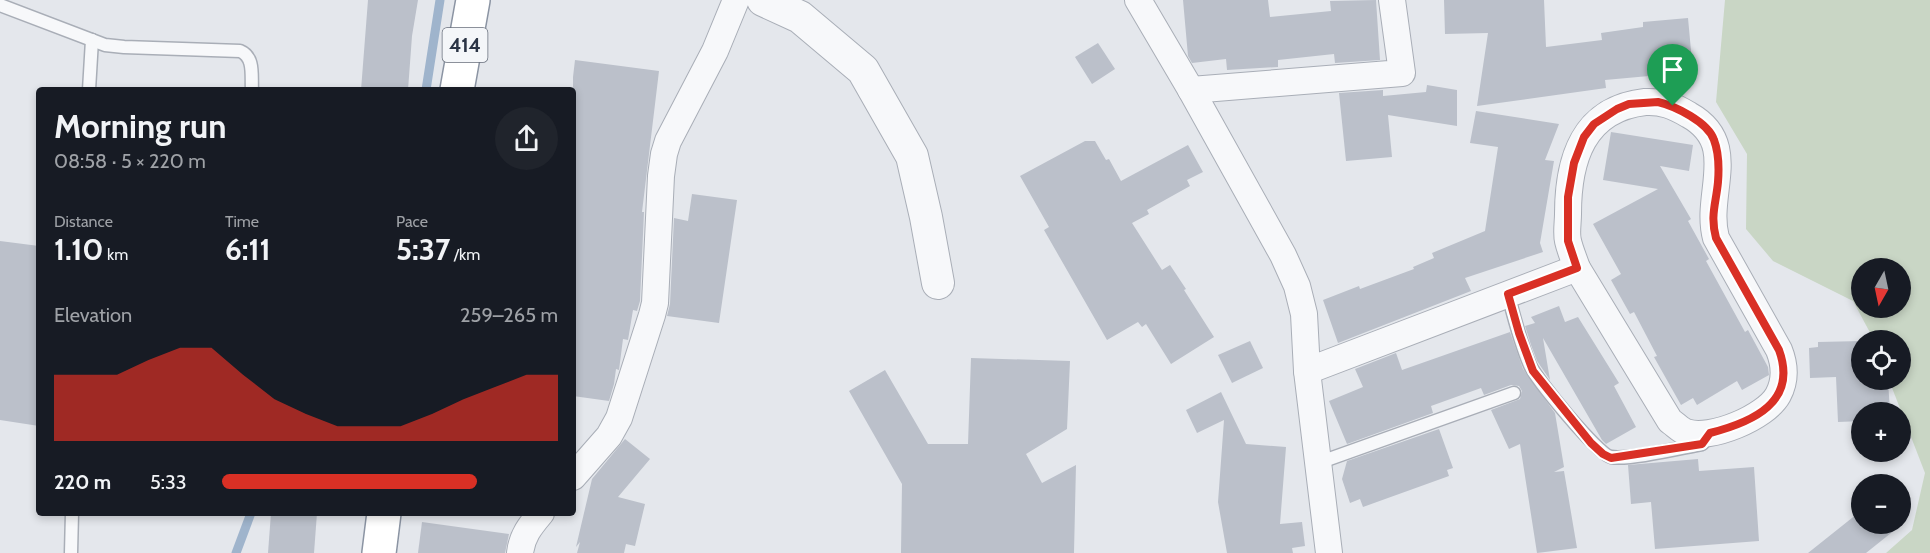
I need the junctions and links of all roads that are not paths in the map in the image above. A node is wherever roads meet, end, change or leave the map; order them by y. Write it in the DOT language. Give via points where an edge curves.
graph roads {
  1 [pos="473,0"];
  2 [pos="736,0"];
  3 [pos="763,0"];
  4 [pos="1138,0"];
  5 [pos="1392,0"];
  6 [pos="0,5"];
  7 [pos="92,40"];
  8 [pos="89,87"];
  9 [pos="252,87"];
  10 [pos="458,87"];
  11 [pos="1191,90"];
  12 [pos="1577,268"];
  13 [pos="938,283"];
  14 [pos="1508,294"];
  15 [pos="1307,370"];
  16 [pos="1514,393"];
  17 [pos="1710,433"];
  18 [pos="1318,463"];
  19 [pos="576,474"];
  20 [pos="72,516"];
  21 [pos="384,516"];
  22 [pos="538,516"];
  23 [pos="70,553"];
  24 [pos="379,553"];
  25 [pos="520,553"];
  26 [pos="1329,553"];
  1 -- 10 [label="highway, 414"];
  2 -- 19 [label="street" via="664,154 655,303 619,418 609,436"];
  3 -- 13 [label="street" via="800,17 863,70 912,156"];
  4 -- 11 [label="street"];
  5 -- 11 [label="street" via="1402,73"];
  6 -- 7 [label="lane"];
  7 -- 8 [label="lane"];
  7 -- 9 [label="lane" via="124,47 240,51 250,59"];
  11 -- 15 [label="street" via="1297,286 1304,314"];
  12 -- 14 [label="street"];
  12 -- 17 [label="street" via="1670,421 1686,432"];
  12 -- 17 [label="street" via="1568,241 1568,197 1574,163 1594,124 1629,104 1658,102 1696,119 1714,138 1718,164 1712,223 1716,238 1784,362 1777,398 1759,414 1734,427"];
  14 -- 15 [label="street"];
  14 -- 17 [label="lane" via="1533,371 1603,454 1611,458 1632,456 1702,444"];
  15 -- 18 [label="street"];
  16 -- 18 [label="lane"];
  18 -- 26 [label="street"];
  20 -- 23 [label="lane"];
  21 -- 24 [label="highway"];
  22 -- 25 [label="street" via="528,528"];
}
